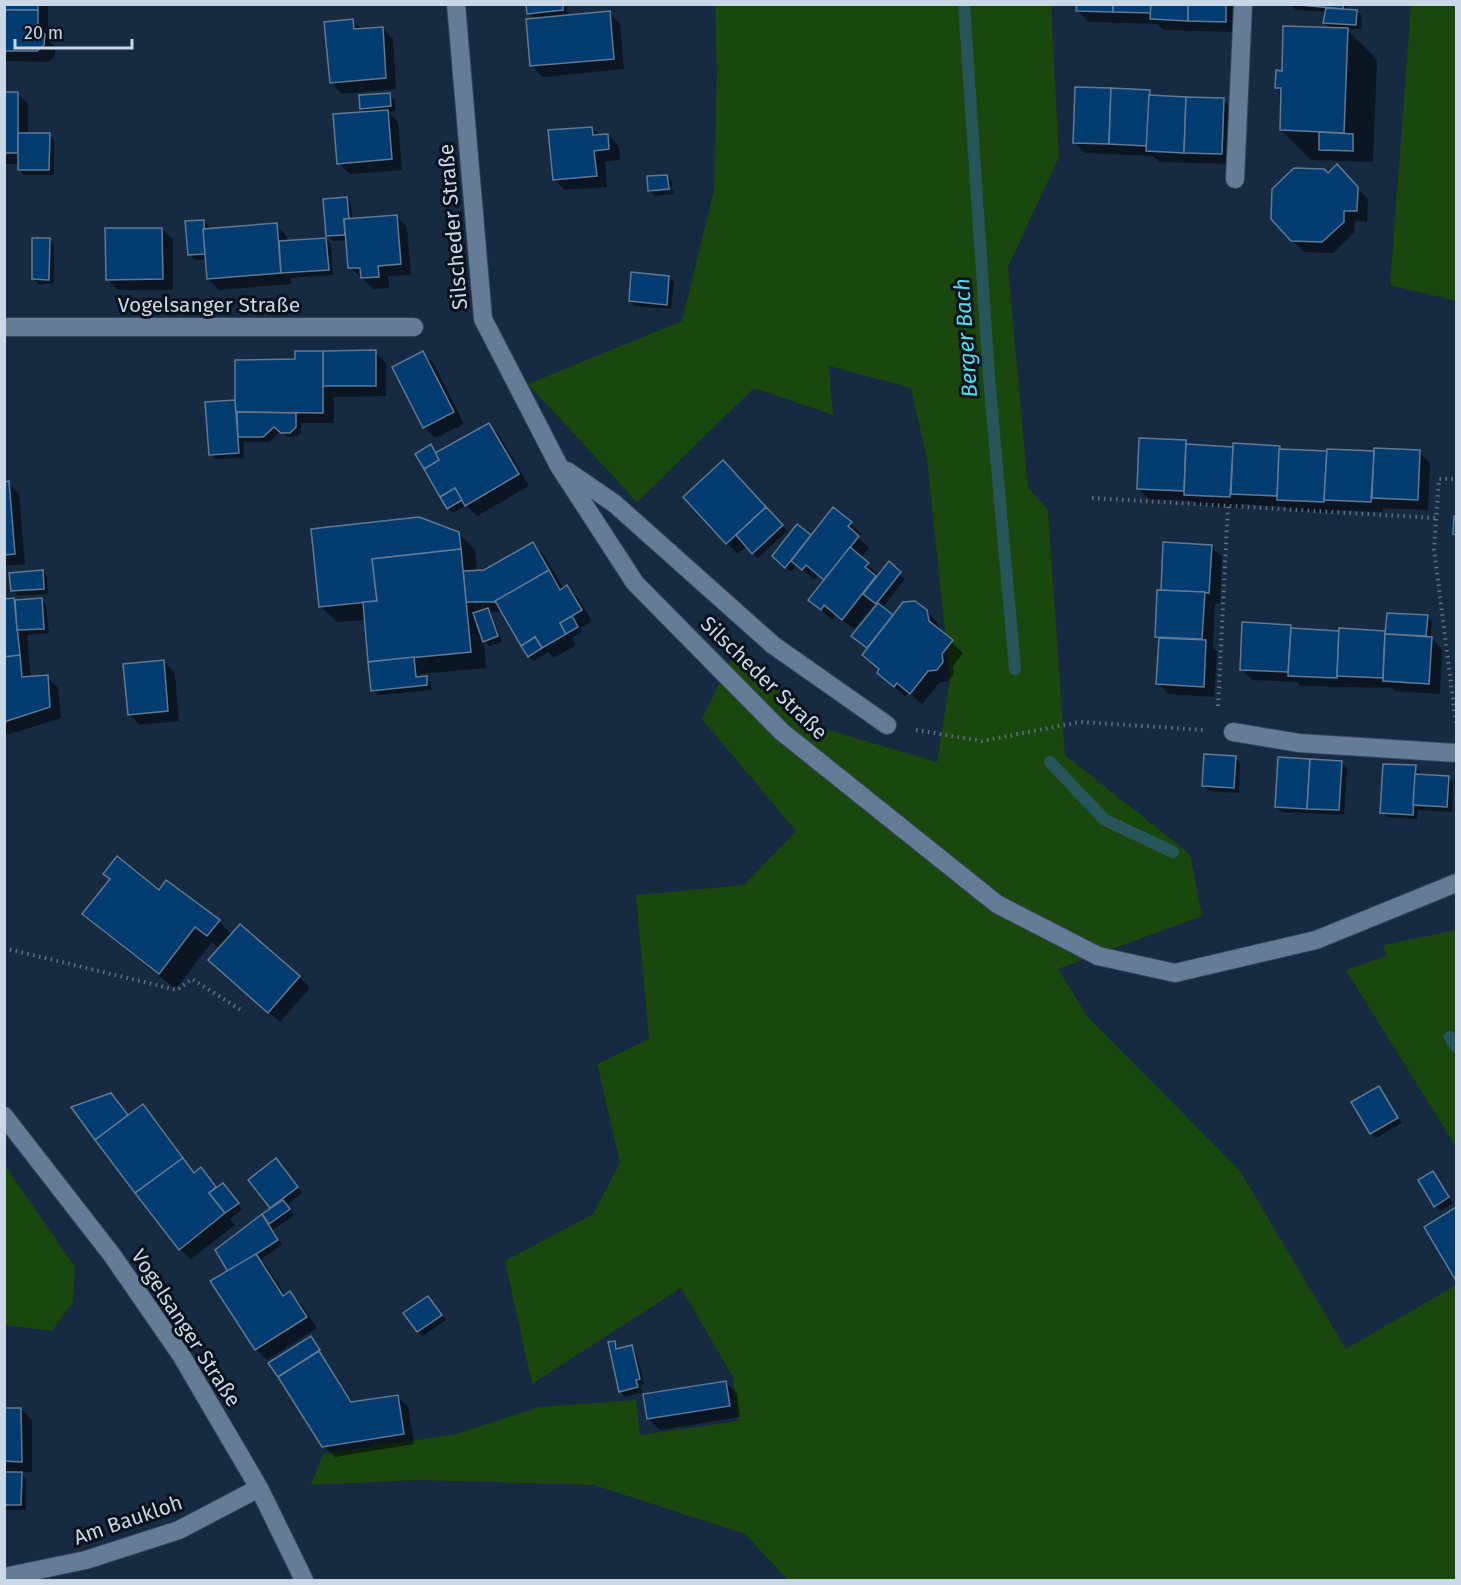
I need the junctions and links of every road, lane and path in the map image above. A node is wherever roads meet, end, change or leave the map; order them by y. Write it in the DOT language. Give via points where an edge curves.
graph roads {
  1 [pos="456,4"];
  2 [pos="1243,4"];
  3 [pos="1235,179"];
  4 [pos="4,327"];
  5 [pos="414,327"];
  6 [pos="559,466"];
  7 [pos="1456,479"];
  8 [pos="1092,498"];
  9 [pos="1228,506"];
  10 [pos="1436,518"];
  11 [pos="1456,724"];
  12 [pos="887,725"];
  13 [pos="1225,731"];
  14 [pos="1456,753"];
  15 [pos="1456,883"];
  16 [pos="4,948"];
  17 [pos="244,1012"];
  18 [pos="4,1116"];
  19 [pos="259,1488"];
  20 [pos="4,1577"];
  21 [pos="304,1581"];
  1 -- 6 [label="street, Silscheder Straße" via="483,319"];
  2 -- 3 [label="street"];
  4 -- 5 [label="street, Vogelsanger Straße"];
  6 -- 12 [label="street" via="615,504 773,645"];
  6 -- 15 [label="street, Silscheder Straße" via="635,583 782,732 998,904 1098,956 1175,973 1316,940"];
  7 -- 10 [label="path" via="1439,479"];
  8 -- 9 [label="path"];
  9 -- 10 [label="path"];
  9 -- 13 [label="path"];
  10 -- 11 [label="path" via="1434,549"];
  12 -- 13 [label="path" via="982,741 1080,722"];
  13 -- 14 [label="street" via="1299,743"];
  16 -- 17 [label="path" via="177,990 192,979"];
  18 -- 19 [label="street, Vogelsanger Straße" via="112,1255 181,1355"];
  19 -- 20 [label="street, Am Baukloh" via="179,1530 86,1560"];
  19 -- 21 [label="street, Vogelsanger Straße"];
}
